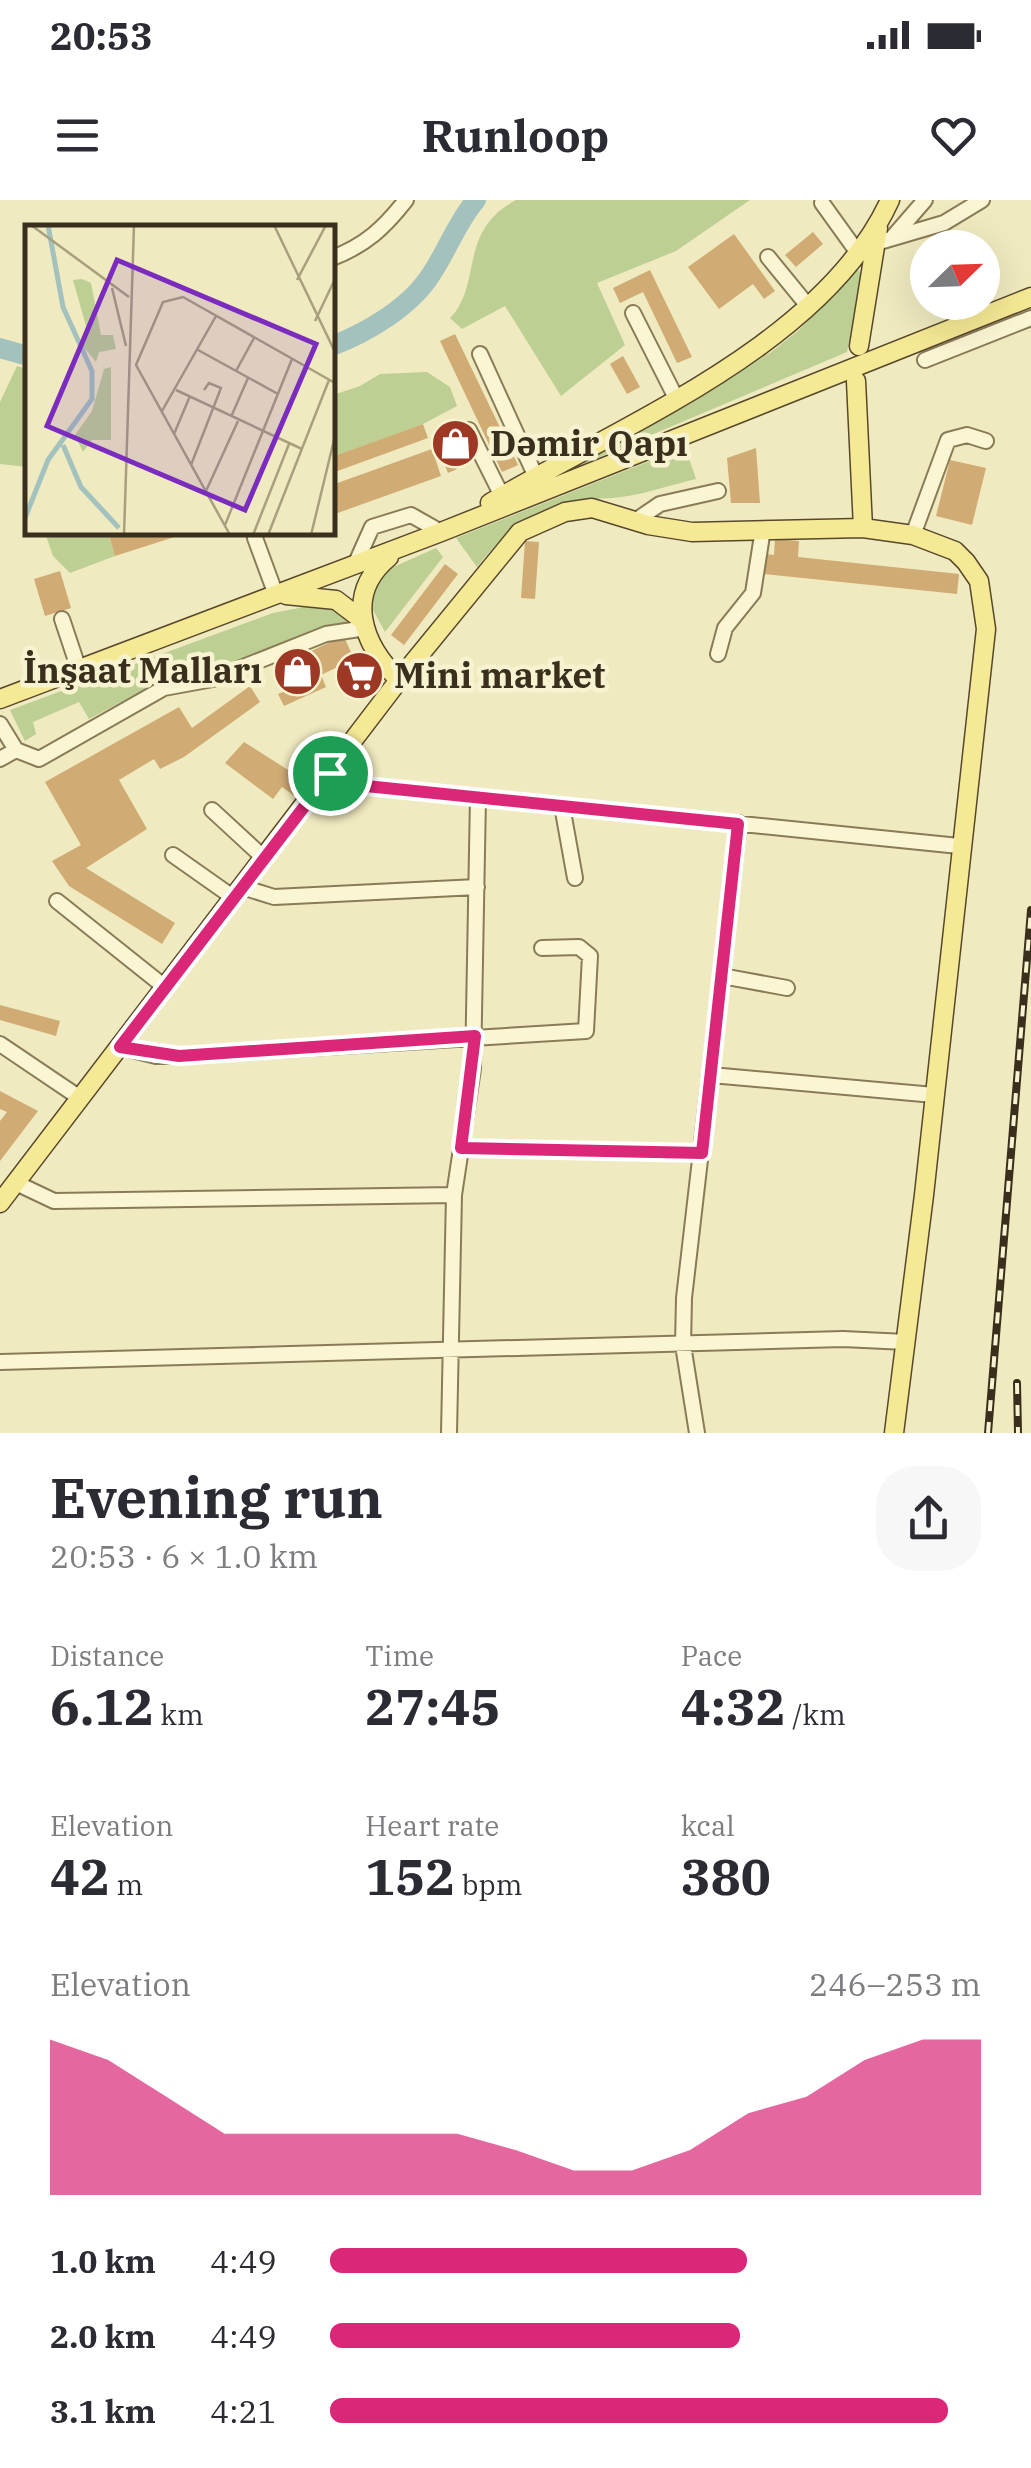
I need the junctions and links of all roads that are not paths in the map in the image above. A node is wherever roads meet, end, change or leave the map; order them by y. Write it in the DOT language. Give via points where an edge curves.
graph roads {
  1 [pos="406,200"];
  2 [pos="890,200"];
  3 [pos="925,200"];
  4 [pos="982,200"];
  5 [pos="822,202"];
  6 [pos="882,236"];
  7 [pos="858,253"];
  8 [pos="335,257"];
  9 [pos="768,257"];
  10 [pos="1031,297"];
  11 [pos="808,306"];
  12 [pos="633,312"];
  13 [pos="1031,318"];
  14 [pos="860,346"];
  15 [pos="480,354"];
  16 [pos="926,360"];
  17 [pos="856,380"];
  18 [pos="675,396"];
  19 [pos="469,430"];
  20 [pos="986,442"];
  21 [pos="536,477"];
  22 [pos="718,491"];
  23 [pos="502,496"];
  24 [pos="635,520"];
  25 [pos="863,528"];
  26 [pos="763,530"];
  27 [pos="441,532"];
  28 [pos="914,535"];
  29 [pos="254,538"];
  30 [pos="400,548"];
  31 [pos="355,565"];
  32 [pos="276,595"];
  33 [pos="62,619"];
  34 [pos="364,623"];
  35 [pos="718,654"];
  36 [pos="79,670"];
  37 [pos="399,680"];
  38 [pos="0,699"];
  39 [pos="0,724"];
  40 [pos="16,750"];
  41 [pos="0,759"];
  42 [pos="330,773"];
  43 [pos="478,797"];
  44 [pos="562,806"];
  45 [pos="212,810"];
  46 [pos="738,824"];
  47 [pos="959,846"];
  48 [pos="173,855"];
  49 [pos="264,858"];
  50 [pos="575,878"];
  51 [pos="477,886"];
  52 [pos="238,892"];
  53 [pos="58,901"];
  54 [pos="542,948"];
  55 [pos="722,976"];
  56 [pos="166,988"];
  57 [pos="788,988"];
  58 [pos="475,1036"];
  59 [pos="0,1044"];
  60 [pos="120,1047"];
  61 [pos="711,1075"];
  62 [pos="934,1095"];
  63 [pos="80,1098"];
  64 [pos="461,1148"];
  65 [pos="702,1153"];
  66 [pos="16,1183"];
  67 [pos="454,1195"];
  68 [pos="0,1203"];
  69 [pos="906,1342"];
  70 [pos="683,1345"];
  71 [pos="450,1352"];
  72 [pos="0,1362"];
  73 [pos="448,1433"];
  74 [pos="697,1433"];
  75 [pos="894,1433"];
  1 -- 8 [label="street" via="384,229"];
  2 -- 6 [label="main road"];
  3 -- 6 [label="street"];
  4 -- 6 [label="street" via="944,223"];
  5 -- 7 [label="street"];
  6 -- 7 [label="main road"];
  6 -- 14 [label="main road"];
  7 -- 11 [label="main road"];
  9 -- 11 [label="street"];
  10 -- 27 [label="main road"];
  11 -- 18 [label="main road"];
  12 -- 18 [label="street"];
  13 -- 16 [label="street"];
  15 -- 21 [label="street"];
  17 -- 25 [label="main road"];
  18 -- 21 [label="main road"];
  19 -- 23 [label="street"];
  20 -- 28 [label="street" via="966,435 948,440"];
  21 -- 23 [label="main road"];
  22 -- 24 [label="street" via="660,504"];
  23 -- 27 [label="main road"];
  24 -- 26 [label="main road" via="692,532"];
  24 -- 37 [label="main road" via="576,509 520,532"];
  25 -- 26 [label="main road"];
  25 -- 28 [label="main road"];
  26 -- 35 [label="street" via="752,593 725,628"];
  27 -- 30 [label="main road"];
  27 -- 31 [label="street" via="411,514 372,527"];
  28 -- 47 [label="main road" via="955,551 979,581 984,602"];
  29 -- 32 [label="street"];
  30 -- 31 [label="main road"];
  30 -- 34 [label="main road" via="367,579 360,602"];
  31 -- 32 [label="main road"];
  32 -- 34 [label="main road" via="336,600"];
  32 -- 36 [label="main road"];
  33 -- 36 [label="street"];
  34 -- 37 [label="main road"];
  34 -- 40 [label="street" via="213,679 164,688 39,758"];
  36 -- 38 [label="main road"];
  37 -- 42 [label="main road"];
  39 -- 40 [label="street"];
  40 -- 41 [label="street"];
  42 -- 43 [label="street" via="366,786"];
  42 -- 49 [label="main road"];
  43 -- 44 [label="street"];
  43 -- 51 [label="street"];
  44 -- 46 [label="street"];
  44 -- 50 [label="street"];
  45 -- 49 [label="street"];
  46 -- 47 [label="street"];
  46 -- 55 [label="street"];
  47 -- 62 [label="main road"];
  48 -- 52 [label="street"];
  49 -- 52 [label="main road"];
  51 -- 52 [label="street" via="274,897"];
  51 -- 58 [label="street"];
  52 -- 56 [label="main road"];
  53 -- 56 [label="street"];
  54 -- 58 [label="street" via="579,947 590,956 586,1031"];
  55 -- 57 [label="street"];
  55 -- 61 [label="street"];
  56 -- 60 [label="main road"];
  58 -- 60 [label="street" via="179,1056"];
  58 -- 64 [label="street"];
  59 -- 63 [label="street"];
  60 -- 63 [label="main road"];
  61 -- 62 [label="street"];
  61 -- 65 [label="street"];
  62 -- 69 [label="main road"];
  63 -- 66 [label="main road"];
  64 -- 65 [label="street"];
  64 -- 67 [label="street"];
  65 -- 70 [label="street"];
  66 -- 67 [label="street" via="54,1201"];
  66 -- 68 [label="main road"];
  67 -- 71 [label="street"];
  69 -- 70 [label="street"];
  69 -- 75 [label="main road"];
  70 -- 71 [label="street"];
  70 -- 74 [label="street"];
  71 -- 72 [label="street"];
  71 -- 73 [label="street"];
}
